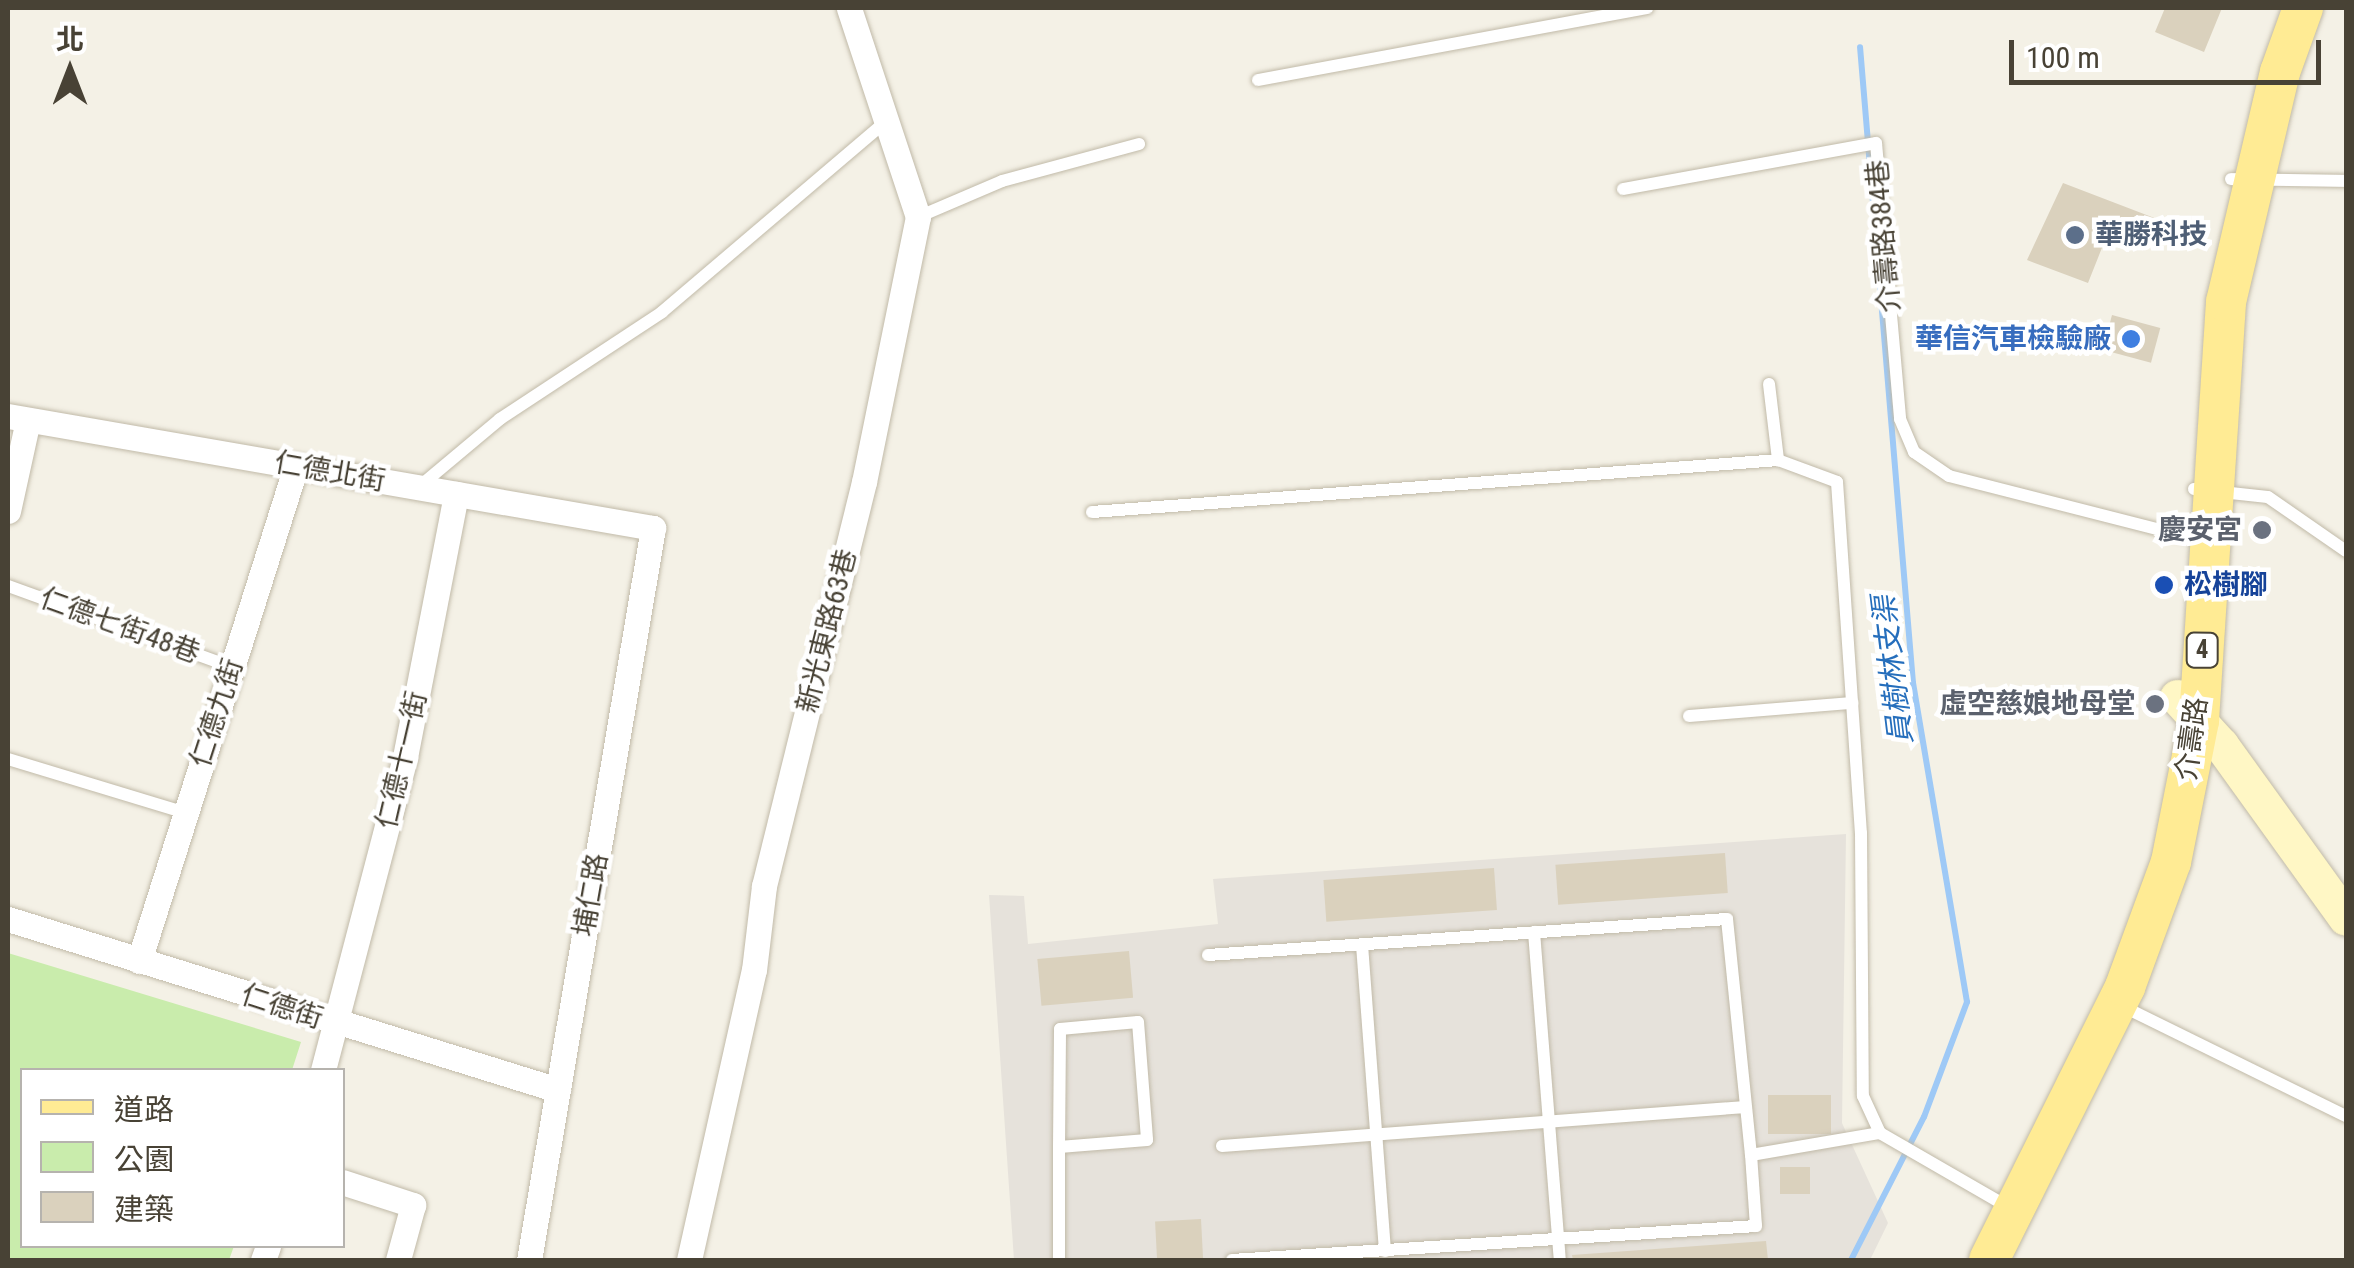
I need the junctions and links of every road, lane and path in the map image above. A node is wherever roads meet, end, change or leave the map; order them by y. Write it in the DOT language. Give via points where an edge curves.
graph roads {
  1 [pos="849,8"];
  2 [pos="1647,8"];
  3 [pos="2277,8"];
  4 [pos="2303,8"];
  5 [pos="1609,11"];
  6 [pos="1258,80"];
  7 [pos="884,123"];
  8 [pos="1139,144"];
  9 [pos="2242,180"];
  10 [pos="2346,181"];
  11 [pos="1622,189"];
  12 [pos="918,217"];
  13 [pos="1769,384"];
  14 [pos="18,418"];
  15 [pos="1778,460"];
  16 [pos="296,466"];
  17 [pos="418,488"];
  18 [pos="2204,490"];
  19 [pos="456,494"];
  20 [pos="8,511"];
  21 [pos="1092,512"];
  22 [pos="652,528"];
  23 [pos="2200,541"];
  24 [pos="2346,551"];
  25 [pos="8,586"];
  26 [pos="232,668"];
  27 [pos="1852,703"];
  28 [pos="2188,708"];
  29 [pos="1689,716"];
  30 [pos="8,759"];
  31 [pos="186,813"];
  32 [pos="2346,918"];
  33 [pos="8,919"];
  34 [pos="1534,932"];
  35 [pos="1362,944"];
  36 [pos="1208,955"];
  37 [pos="139,961"];
  38 [pos="2117,1004"];
  39 [pos="338,1025"];
  40 [pos="324,1068"];
  41 [pos="558,1090"];
  42 [pos="1746,1107"];
  43 [pos="2346,1116"];
  44 [pos="1550,1122"];
  45 [pos="1880,1133"];
  46 [pos="1375,1134"];
  47 [pos="1222,1146"];
  48 [pos="1059,1147"];
  49 [pos="1751,1155"];
  50 [pos="345,1183"];
  51 [pos="2004,1205"];
  52 [pos="1558,1239"];
  53 [pos="1385,1251"];
  54 [pos="398,1260"];
  55 [pos="529,1260"];
  56 [pos="689,1260"];
  57 [pos="1059,1260"];
  58 [pos="1232,1260"];
  59 [pos="1560,1260"];
  60 [pos="1962,1260"];
  61 [pos="1989,1260"];
  1 -- 7 [label="street"];
  2 -- 5 [label="lane"];
  3 -- 9 [label="main road, 介壽路 / 4"];
  4 -- 9 [label="main road, 介壽路 / 4"];
  5 -- 6 [label="lane"];
  7 -- 12 [label="street"];
  7 -- 17 [label="lane" via="662,312 500,419"];
  8 -- 12 [label="lane" via="1002,181"];
  9 -- 10 [label="lane"];
  9 -- 18 [label="main road, 介壽路 / 4" via="2212,258"];
  11 -- 23 [label="lane, 介壽路384巷" via="1876,142 1900,418 1914,452 1949,476"];
  12 -- 56 [label="street, 新光東路63巷" via="860,498 764,886 754,970"];
  13 -- 15 [label="lane"];
  14 -- 16 [label="street, 仁德北街"];
  14 -- 20 [label="street"];
  15 -- 21 [label="lane"];
  15 -- 27 [label="lane" via="1837,482"];
  16 -- 17 [label="street, 仁德北街"];
  16 -- 26 [label="street, 仁德九街"];
  17 -- 19 [label="street, 仁德北街"];
  18 -- 23 [label="main road, 介壽路 / 4"];
  18 -- 24 [label="lane" via="2268,497"];
  19 -- 22 [label="street, 仁德北街"];
  19 -- 39 [label="street, 仁德十一街" via="405,756"];
  22 -- 41 [label="street, 埔仁路"];
  23 -- 28 [label="main road, 介壽路 / 4"];
  25 -- 26 [label="lane, 仁德七街48巷"];
  26 -- 31 [label="street, 仁德九街"];
  27 -- 29 [label="lane"];
  27 -- 45 [label="lane" via="1862,832 1863,1096"];
  28 -- 32 [label="street"];
  28 -- 38 [label="main road, 介壽路 / 4" via="2171,862"];
  28 -- 51 [label="main road, 介壽路 / 4" via="2146,860"];
  30 -- 31 [label="lane"];
  31 -- 37 [label="street, 仁德九街"];
  33 -- 37 [label="street, 仁德街"];
  34 -- 35 [label="lane"];
  34 -- 42 [label="lane" via="1727,919"];
  34 -- 44 [label="lane"];
  35 -- 36 [label="lane"];
  35 -- 46 [label="lane"];
  37 -- 39 [label="street, 仁德街"];
  38 -- 43 [label="lane"];
  38 -- 51 [label="main road, 介壽路 / 4"];
  39 -- 40 [label="street, 仁德十一街"];
  39 -- 41 [label="street, 仁德街"];
  41 -- 55 [label="street, 埔仁路"];
  42 -- 44 [label="lane"];
  42 -- 49 [label="lane"];
  44 -- 46 [label="lane"];
  44 -- 52 [label="lane"];
  45 -- 49 [label="lane"];
  45 -- 51 [label="lane"];
  46 -- 47 [label="lane"];
  46 -- 53 [label="lane"];
  48 -- 48 [label="lane" via="1060,1029 1138,1022 1147,1140"];
  48 -- 57 [label="lane"];
  49 -- 52 [label="lane" via="1756,1226"];
  50 -- 54 [label="street" via="414,1205"];
  51 -- 60 [label="main road, 介壽路 / 4"];
  51 -- 61 [label="main road, 介壽路 / 4"];
  52 -- 53 [label="lane"];
  52 -- 59 [label="lane"];
  53 -- 58 [label="lane"];
}
